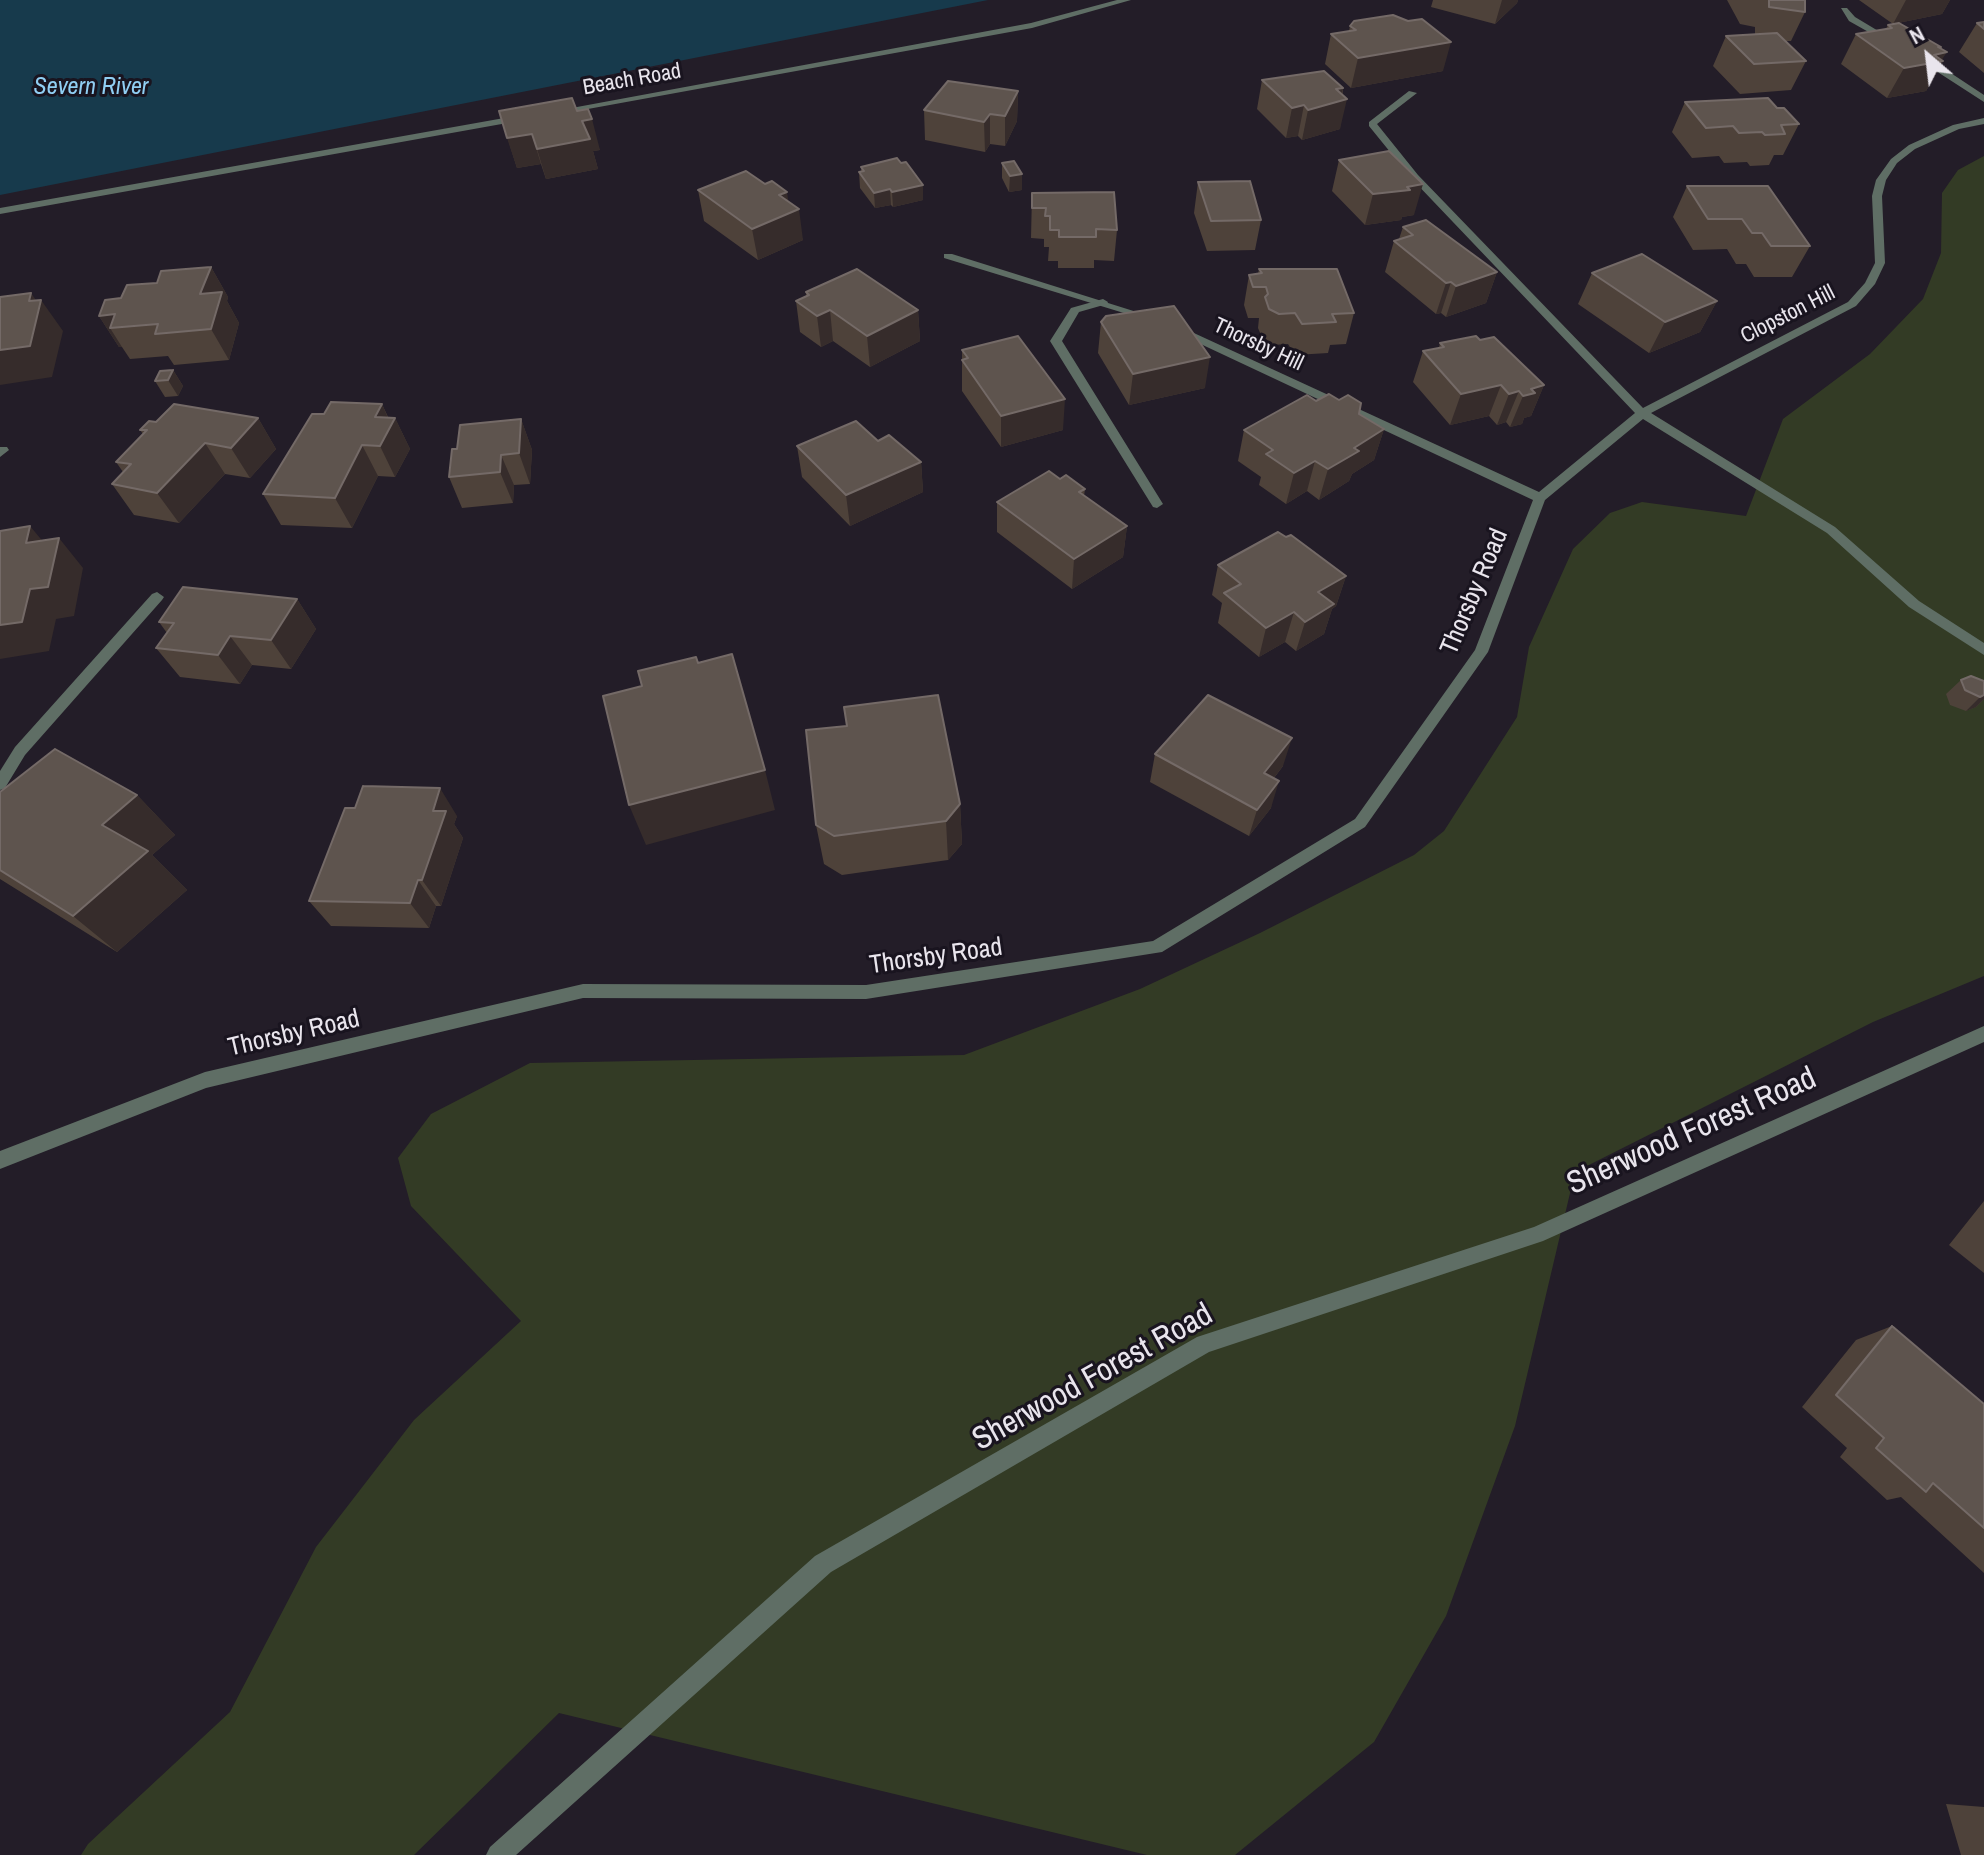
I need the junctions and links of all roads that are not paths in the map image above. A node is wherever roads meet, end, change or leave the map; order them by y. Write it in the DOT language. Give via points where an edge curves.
graph roads {
  1 [pos="1127,0"];
  2 [pos="1844,10"];
  3 [pos="1906,49"];
  4 [pos="1917,55"];
  5 [pos="1412,93"];
  6 [pos="1984,99"];
  7 [pos="545,114"];
  8 [pos="529,117"];
  9 [pos="1984,121"];
  10 [pos="0,211"];
  11 [pos="948,256"];
  12 [pos="1103,302"];
  13 [pos="1642,413"];
  14 [pos="1540,498"];
  15 [pos="1157,504"];
  16 [pos="157,597"];
  17 [pos="1984,650"];
  18 [pos="0,784"];
  19 [pos="1984,1034"];
  20 [pos="0,1160"];
  21 [pos="498,1855"];
  1 -- 7 [label="street, Beach Road" via="1032,25"];
  2 -- 3 [label="street"];
  4 -- 6 [label="street"];
  5 -- 13 [label="street" via="1372,124 1415,177"];
  8 -- 10 [label="street"];
  9 -- 13 [label="street, Clopston Hill" via="1945,132 1894,161 1877,196 1880,263 1852,304"];
  11 -- 12 [label="street, Thorsby Hill"];
  12 -- 14 [label="street, Thorsby Hill" via="1143,314"];
  12 -- 15 [label="street" via="1075,310 1056,341"];
  13 -- 14 [label="street, Thorsby Road"];
  13 -- 17 [label="street" via="1831,530 1914,604"];
  14 -- 20 [label="street, Thorsby Road" via="1481,652 1360,823 1156,947 866,992 583,991 205,1080"];
  16 -- 18 [label="street" via="20,751"];
  19 -- 21 [label="street, Sherwood Forest Road" via="1536,1235 1204,1344 823,1564"];
}
